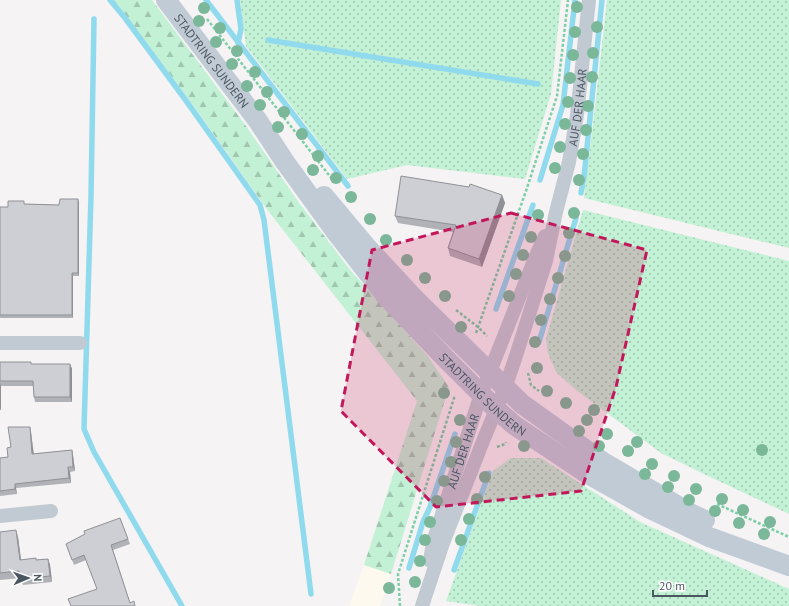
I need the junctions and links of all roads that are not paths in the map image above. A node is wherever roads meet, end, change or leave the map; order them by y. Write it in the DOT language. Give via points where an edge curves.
graph roads {
  1 [pos="166,0"];
  2 [pos="589,0"];
  3 [pos="258,121"];
  4 [pos="556,212"];
  5 [pos="0,343"];
  6 [pos="80,343"];
  7 [pos="490,373"];
  8 [pos="505,388"];
  9 [pos="481,394"];
  10 [pos="496,409"];
  11 [pos="51,511"];
  12 [pos="0,516"];
  13 [pos="789,557"];
  14 [pos="789,566"];
  15 [pos="421,606"];
  1 -- 3 [label="main road, STADTRING SUNDERN"];
  2 -- 4 [label="street, AUF DER HAAR" via="577,115 569,162"];
  3 -- 7 [label="main road, STADTRING SUNDERN" via="365,245"];
  3 -- 9 [label="main road, STADTRING SUNDERN" via="335,231 386,296"];
  4 -- 7 [label="street, AUF DER HAAR"];
  4 -- 8 [label="street, AUF DER HAAR" via="546,261"];
  5 -- 6 [label="street"];
  7 -- 8 [label="main road, STADTRING SUNDERN"];
  7 -- 9 [label="street, AUF DER HAAR"];
  8 -- 10 [label="street, AUF DER HAAR"];
  8 -- 13 [label="main road, STADTRING SUNDERN" via="530,410 603,462 690,513"];
  9 -- 10 [label="main road, STADTRING SUNDERN"];
  9 -- 15 [label="street, AUF DER HAAR" via="433,542"];
  10 -- 14 [label="main road, STADTRING SUNDERN" via="514,425 586,473 650,508 709,537"];
  10 -- 15 [label="street, AUF DER HAAR"];
  11 -- 12 [label="street"];
}
